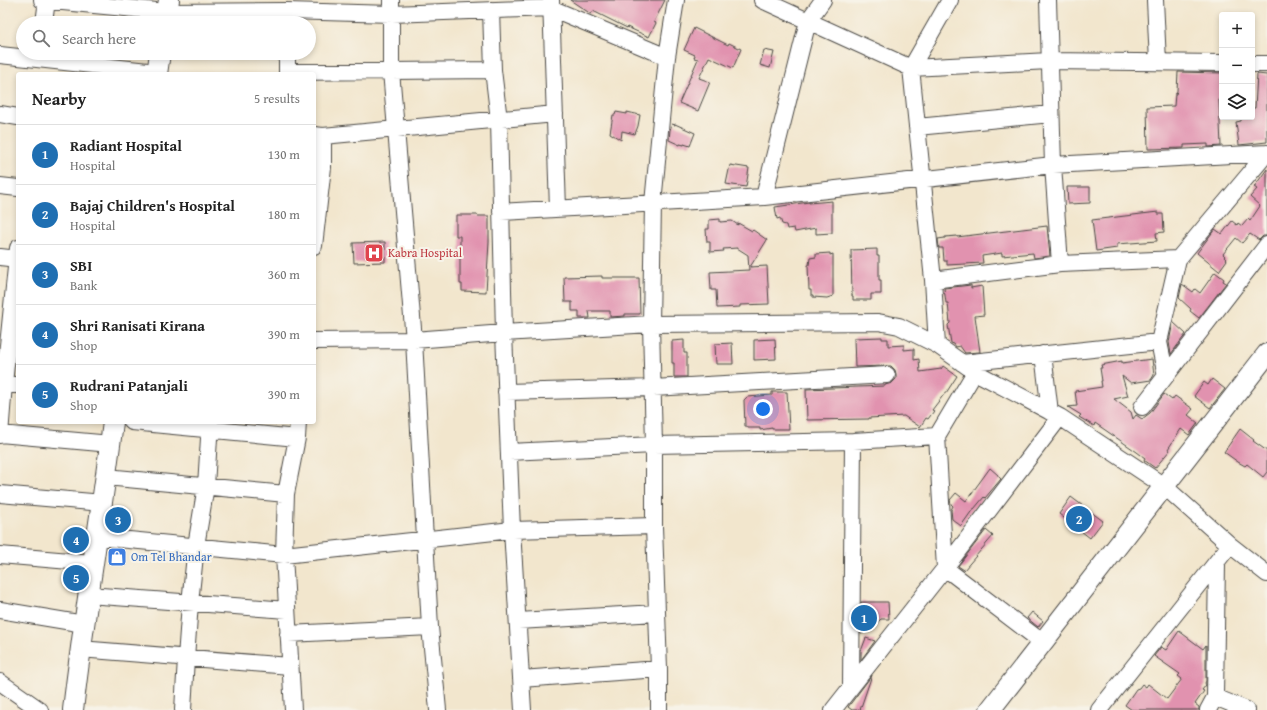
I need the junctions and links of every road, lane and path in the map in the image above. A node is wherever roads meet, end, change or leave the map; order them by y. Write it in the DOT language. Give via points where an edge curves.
graph roads {
  1 [pos="42,0"];
  2 [pos="47,0"];
  3 [pos="676,0"];
  4 [pos="762,0"];
  5 [pos="822,0"];
  6 [pos="950,0"];
  7 [pos="1048,0"];
  8 [pos="1155,0"];
  9 [pos="551,4"];
  10 [pos="392,7"];
  11 [pos="491,10"];
  12 [pos="287,11"];
  13 [pos="167,12"];
  14 [pos="45,16"];
  15 [pos="808,22"];
  16 [pos="0,55"];
  17 [pos="667,57"];
  18 [pos="16,58"];
  19 [pos="29,60"];
  20 [pos="159,60"];
  21 [pos="287,60"];
  22 [pos="1050,61"];
  23 [pos="40,62"];
  24 [pos="1158,62"];
  25 [pos="1219,63"];
  26 [pos="1255,64"];
  27 [pos="1267,64"];
  28 [pos="911,68"];
  29 [pos="493,70"];
  30 [pos="391,71"];
  31 [pos="146,72"];
  32 [pos="157,72"];
  33 [pos="287,72"];
  34 [pos="316,72"];
  35 [pos="0,114"];
  36 [pos="555,114"];
  37 [pos="1051,114"];
  38 [pos="16,116"];
  39 [pos="499,120"];
  40 [pos="917,127"];
  41 [pos="396,128"];
  42 [pos="319,135"];
  43 [pos="1267,153"];
  44 [pos="1053,165"];
  45 [pos="319,166"];
  46 [pos="923,179"];
  47 [pos="0,186"];
  48 [pos="16,188"];
  49 [pos="764,197"];
  50 [pos="653,203"];
  51 [pos="316,209"];
  52 [pos="558,209"];
  53 [pos="501,212"];
  54 [pos="1267,245"];
  55 [pos="16,255"];
  56 [pos="0,257"];
  57 [pos="1178,259"];
  58 [pos="1060,264"];
  59 [pos="16,273"];
  60 [pos="933,280"];
  61 [pos="651,324"];
  62 [pos="504,333"];
  63 [pos="9,336"];
  64 [pos="414,340"];
  65 [pos="316,341"];
  66 [pos="1159,342"];
  67 [pos="937,345"];
  68 [pos="1043,354"];
  69 [pos="1267,354"];
  70 [pos="968,368"];
  71 [pos="887,374"];
  72 [pos="1166,376"];
  73 [pos="7,384"];
  74 [pos="653,388"];
  75 [pos="506,392"];
  76 [pos="1142,407"];
  77 [pos="1055,415"];
  78 [pos="113,424"];
  79 [pos="171,424"];
  80 [pos="298,424"];
  81 [pos="210,426"];
  82 [pos="0,435"];
  83 [pos="937,436"];
  84 [pos="297,438"];
  85 [pos="853,441"];
  86 [pos="110,444"];
  87 [pos="654,445"];
  88 [pos="509,452"];
  89 [pos="106,477"];
  90 [pos="206,486"];
  91 [pos="1164,486"];
  92 [pos="0,494"];
  93 [pos="286,494"];
  94 [pos="103,503"];
  95 [pos="654,526"];
  96 [pos="512,530"];
  97 [pos="98,537"];
  98 [pos="425,539"];
  99 [pos="1230,545"];
  100 [pos="196,546"];
  101 [pos="284,554"];
  102 [pos="0,555"];
  103 [pos="93,563"];
  104 [pos="1217,563"];
  105 [pos="1264,567"];
  106 [pos="945,568"];
  107 [pos="88,595"];
  108 [pos="190,603"];
  109 [pos="0,610"];
  110 [pos="287,610"];
  111 [pos="657,613"];
  112 [pos="518,621"];
  113 [pos="84,624"];
  114 [pos="430,627"];
  115 [pos="288,634"];
  116 [pos="1042,642"];
  117 [pos="80,649"];
  118 [pos="186,658"];
  119 [pos="290,666"];
  120 [pos="659,669"];
  121 [pos="521,680"];
  122 [pos="0,682"];
  123 [pos="852,687"];
  124 [pos="1211,704"];
  125 [pos="40,710"];
  126 [pos="73,710"];
  127 [pos="184,710"];
  128 [pos="293,710"];
  129 [pos="438,710"];
  130 [pos="523,710"];
  131 [pos="659,710"];
  132 [pos="833,710"];
  133 [pos="990,710"];
  134 [pos="1099,710"];
  135 [pos="1247,710"];
  1 -- 2 [label="street"];
  2 -- 13 [label="street"];
  2 -- 14 [label="street"];
  3 -- 17 [label="street"];
  4 -- 15 [label="street"];
  5 -- 15 [label="street"];
  6 -- 28 [label="street"];
  7 -- 22 [label="street"];
  8 -- 24 [label="street"];
  9 -- 11 [label="street"];
  9 -- 17 [label="street"];
  9 -- 36 [label="street"];
  10 -- 11 [label="street"];
  10 -- 12 [label="street"];
  10 -- 30 [label="street"];
  11 -- 29 [label="street"];
  12 -- 13 [label="street"];
  15 -- 28 [label="street"];
  15 -- 49 [label="street"];
  16 -- 18 [label="street"];
  17 -- 50 [label="street"];
  19 -- 23 [label="street"];
  20 -- 32 [label="main road"];
  21 -- 33 [label="street"];
  22 -- 24 [label="street"];
  22 -- 28 [label="street"];
  22 -- 37 [label="street"];
  23 -- 31 [label="street"];
  24 -- 25 [label="street"];
  26 -- 27 [label="street"];
  28 -- 40 [label="street"];
  29 -- 30 [label="street"];
  29 -- 39 [label="street"];
  30 -- 34 [label="street"];
  30 -- 41 [label="street"];
  35 -- 38 [label="street"];
  36 -- 39 [label="street"];
  36 -- 52 [label="street"];
  37 -- 40 [label="street"];
  37 -- 44 [label="street"];
  39 -- 41 [label="street"];
  39 -- 53 [label="street"];
  40 -- 46 [label="street"];
  41 -- 42 [label="street"];
  41 -- 64 [label="street"];
  42 -- 45 [label="street"];
  43 -- 44 [label="street"];
  43 -- 57 [label="street"];
  44 -- 46 [label="street"];
  44 -- 58 [label="street"];
  45 -- 51 [label="street"];
  46 -- 49 [label="street"];
  46 -- 60 [label="street"];
  47 -- 48 [label="street"];
  49 -- 50 [label="street"];
  50 -- 52 [label="street"];
  50 -- 61 [label="street"];
  52 -- 53 [label="street"];
  53 -- 62 [label="street"];
  54 -- 72 [label="street"];
  55 -- 56 [label="street"];
  57 -- 58 [label="street"];
  57 -- 66 [label="street"];
  58 -- 60 [label="street"];
  59 -- 63 [label="street"];
  60 -- 67 [label="street"];
  61 -- 62 [label="street"];
  61 -- 67 [label="street" via="878,322 899,326"];
  61 -- 74 [label="street"];
  62 -- 64 [label="street"];
  62 -- 75 [label="street"];
  63 -- 73 [label="street"];
  64 -- 65 [label="street"];
  64 -- 98 [label="street"];
  66 -- 68 [label="street"];
  66 -- 72 [label="street"];
  67 -- 70 [label="street"];
  68 -- 70 [label="street"];
  68 -- 77 [label="street"];
  69 -- 91 [label="main road"];
  70 -- 77 [label="street"];
  70 -- 83 [label="street"];
  71 -- 74 [label="street"];
  72 -- 76 [label="street"];
  73 -- 82 [label="street"];
  74 -- 75 [label="street"];
  74 -- 87 [label="street"];
  75 -- 88 [label="street"];
  77 -- 91 [label="street"];
  77 -- 106 [label="street"];
  78 -- 86 [label="main road"];
  79 -- 81 [label="street"];
  80 -- 84 [label="street"];
  81 -- 84 [label="street"];
  81 -- 90 [label="street"];
  82 -- 86 [label="street"];
  83 -- 85 [label="street"];
  83 -- 106 [label="street"];
  84 -- 93 [label="street"];
  85 -- 87 [label="street"];
  85 -- 123 [label="street"];
  86 -- 89 [label="main road"];
  87 -- 88 [label="street"];
  87 -- 95 [label="street"];
  88 -- 96 [label="street"];
  89 -- 90 [label="street"];
  89 -- 94 [label="main road"];
  90 -- 93 [label="street"];
  90 -- 100 [label="street"];
  91 -- 99 [label="street"];
  91 -- 116 [label="main road"];
  92 -- 94 [label="street"];
  93 -- 101 [label="street"];
  94 -- 97 [label="main road"];
  95 -- 96 [label="street"];
  95 -- 111 [label="street"];
  96 -- 98 [label="street"];
  96 -- 112 [label="street"];
  97 -- 100 [label="street"];
  97 -- 103 [label="main road"];
  98 -- 101 [label="street"];
  98 -- 114 [label="street"];
  99 -- 104 [label="street"];
  99 -- 105 [label="street"];
  100 -- 101 [label="street"];
  100 -- 108 [label="street"];
  101 -- 110 [label="street"];
  102 -- 103 [label="street"];
  103 -- 107 [label="main road"];
  104 -- 124 [label="street"];
  104 -- 134 [label="street"];
  106 -- 116 [label="street"];
  106 -- 123 [label="street"];
  107 -- 108 [label="street"];
  107 -- 113 [label="main road"];
  108 -- 110 [label="street"];
  108 -- 118 [label="street"];
  109 -- 113 [label="street"];
  110 -- 115 [label="street"];
  111 -- 112 [label="street"];
  111 -- 120 [label="street"];
  112 -- 121 [label="street"];
  113 -- 117 [label="main road"];
  114 -- 115 [label="street"];
  114 -- 129 [label="street"];
  115 -- 119 [label="street"];
  116 -- 133 [label="main road"];
  117 -- 118 [label="street"];
  117 -- 126 [label="main road"];
  118 -- 119 [label="street"];
  118 -- 127 [label="street"];
  119 -- 128 [label="street"];
  120 -- 121 [label="street"];
  120 -- 131 [label="street"];
  121 -- 130 [label="street"];
  122 -- 125 [label="street"];
  123 -- 132 [label="street"];
  124 -- 135 [label="street"];
}
